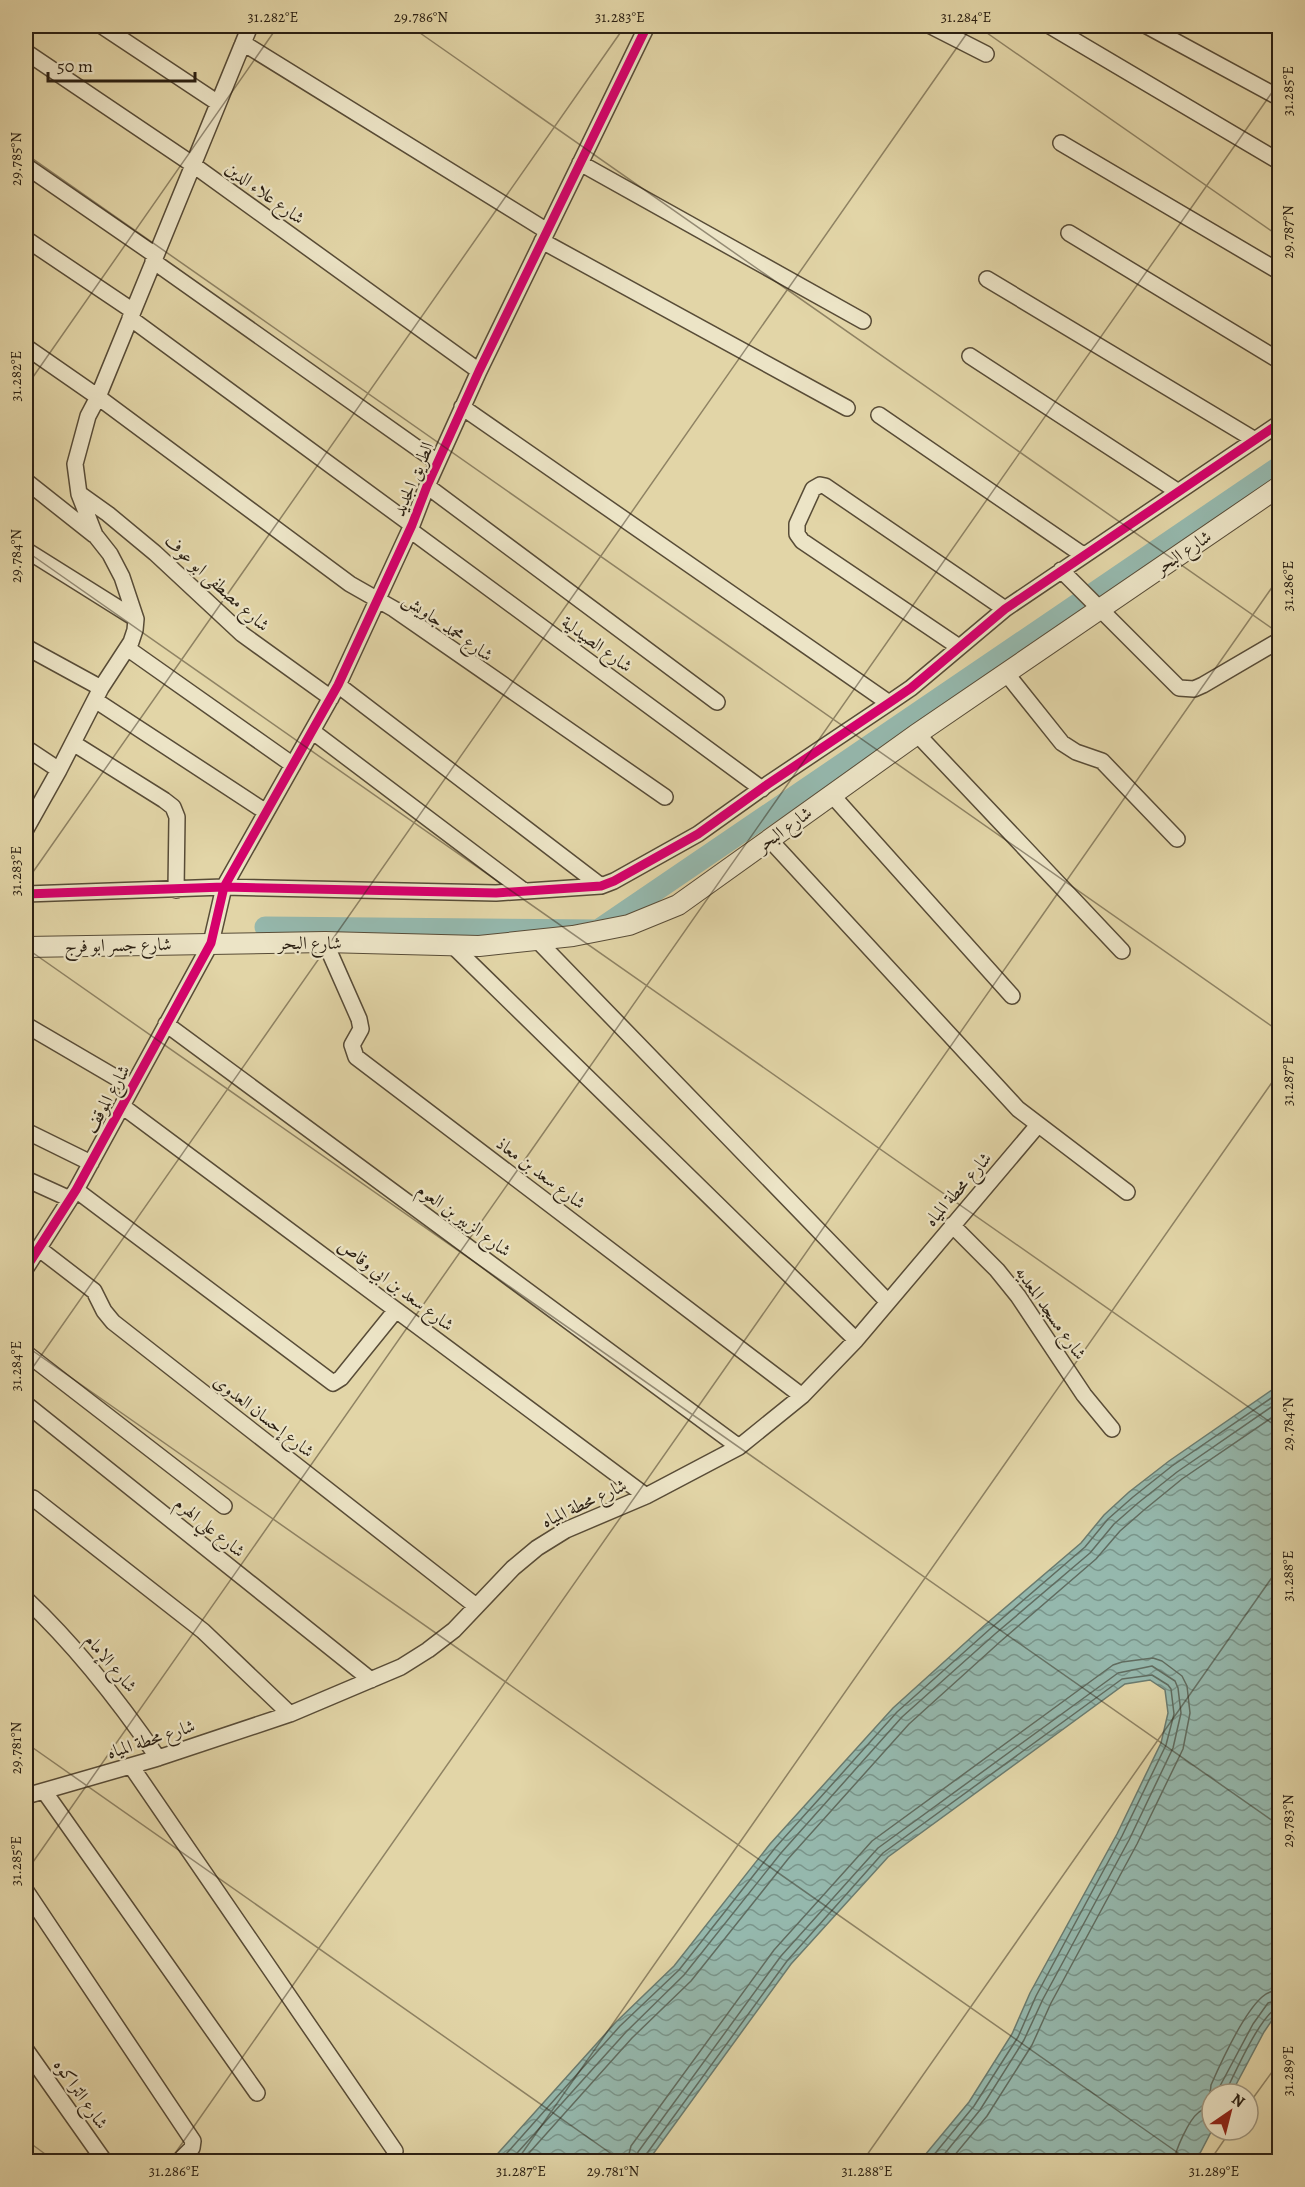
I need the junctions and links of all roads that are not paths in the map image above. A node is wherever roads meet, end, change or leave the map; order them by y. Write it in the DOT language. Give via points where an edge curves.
graph roads {
  1 [pos="102,26"];
  2 [pos="250,26"];
  3 [pos="647,26"];
  4 [pos="931,26"];
  5 [pos="1050,26"];
  6 [pos="1147,26"];
  7 [pos="243,43"];
  8 [pos="26,52"];
  9 [pos="986,54"];
  10 [pos="1280,98"];
  11 [pos="218,103"];
  12 [pos="1061,144"];
  13 [pos="1280,162"];
  14 [pos="192,164"];
  15 [pos="580,164"];
  16 [pos="26,166"];
  17 [pos="1070,233"];
  18 [pos="545,236"];
  19 [pos="26,239"];
  20 [pos="154,258"];
  21 [pos="1280,272"];
  22 [pos="987,279"];
  23 [pos="131,314"];
  24 [pos="863,321"];
  25 [pos="26,346"];
  26 [pos="970,356"];
  27 [pos="1280,361"];
  28 [pos="479,371"];
  29 [pos="98,397"];
  30 [pos="462,407"];
  31 [pos="847,408"];
  32 [pos="879,415"];
  33 [pos="1280,423"];
  34 [pos="1255,440"];
  35 [pos="438,462"];
  36 [pos="26,481"];
  37 [pos="427,486"];
  38 [pos="1280,486"];
  39 [pos="1177,491"];
  40 [pos="80,494"];
  41 [pos="411,528"];
  42 [pos="95,535"];
  43 [pos="26,550"];
  44 [pos="1083,555"];
  45 [pos="1060,570"];
  46 [pos="378,600"];
  47 [pos="1005,609"];
  48 [pos="1100,609"];
  49 [pos="136,619"];
  50 [pos="1280,640"];
  51 [pos="26,647"];
  52 [pos="959,647"];
  53 [pos="127,648"];
  54 [pos="1006,673"];
  55 [pos="334,691"];
  56 [pos="98,694"];
  57 [pos="717,702"];
  58 [pos="889,703"];
  59 [pos="312,731"];
  60 [pos="917,734"];
  61 [pos="73,743"];
  62 [pos="26,748"];
  63 [pos="293,765"];
  64 [pos="59,770"];
  65 [pos="762,789"];
  66 [pos="832,795"];
  67 [pos="665,797"];
  68 [pos="266,812"];
  69 [pos="26,829"];
  70 [pos="1177,839"];
  71 [pos="770,840"];
  72 [pos="601,886"];
  73 [pos="224,887"];
  74 [pos="176,890"];
  75 [pos="524,891"];
  76 [pos="26,894"];
  77 [pos="537,940"];
  78 [pos="325,942"];
  79 [pos="211,943"];
  80 [pos="452,945"];
  81 [pos="26,947"];
  82 [pos="1122,951"];
  83 [pos="1012,996"];
  84 [pos="166,1024"];
  85 [pos="26,1025"];
  86 [pos="132,1087"];
  87 [pos="122,1106"];
  88 [pos="1038,1125"];
  89 [pos="26,1131"];
  90 [pos="91,1163"];
  91 [pos="26,1179"];
  92 [pos="1126,1192"];
  93 [pos="73,1195"];
  94 [pos="952,1226"];
  95 [pos="38,1248"];
  96 [pos="26,1268"];
  97 [pos="887,1301"];
  98 [pos="396,1310"];
  99 [pos="855,1340"];
  100 [pos="26,1353"];
  101 [pos="802,1396"];
  102 [pos="26,1404"];
  103 [pos="1112,1429"];
  104 [pos="739,1447"];
  105 [pos="646,1496"];
  106 [pos="33,1498"];
  107 [pos="224,1506"];
  108 [pos="26,1599"];
  109 [pos="476,1606"];
  110 [pos="371,1680"];
  111 [pos="290,1714"];
  112 [pos="158,1758"];
  113 [pos="131,1766"];
  114 [pos="44,1791"];
  115 [pos="26,1796"];
  116 [pos="26,1891"];
  117 [pos="26,2050"];
  118 [pos="257,2093"];
  119 [pos="395,2151"];
  120 [pos="105,2162"];
  121 [pos="178,2162"];
  1 -- 11 [label="street"];
  2 -- 7 [label="street"];
  3 -- 15 [label="street, الطريق الجديد"];
  4 -- 9 [label="street"];
  5 -- 13 [label="street"];
  6 -- 10 [label="street"];
  7 -- 11 [label="street"];
  7 -- 18 [label="street"];
  8 -- 14 [label="street, شارع علاء الدين"];
  11 -- 14 [label="street"];
  12 -- 21 [label="street"];
  14 -- 20 [label="street"];
  14 -- 28 [label="street, شارع علاء الدين"];
  15 -- 18 [label="street, الطريق الجديد"];
  15 -- 24 [label="street"];
  16 -- 20 [label="street"];
  17 -- 27 [label="street"];
  18 -- 28 [label="street, الطريق الجديد"];
  18 -- 31 [label="street"];
  19 -- 23 [label="street, شارع الصيدلية"];
  20 -- 23 [label="street"];
  20 -- 35 [label="street"];
  22 -- 34 [label="street"];
  23 -- 29 [label="street"];
  23 -- 41 [label="street, شارع الصيدلية"];
  25 -- 29 [label="street, شارع محمد جاويش"];
  26 -- 39 [label="street"];
  28 -- 30 [label="street, الطريق الجديد"];
  29 -- 40 [label="street" via="88,416 75,464"];
  29 -- 46 [label="street, شارع محمد جاويش" via="281,534"];
  30 -- 35 [label="street, الطريق الجديد"];
  30 -- 58 [label="street"];
  32 -- 44 [label="street"];
  33 -- 34 [label="street"];
  34 -- 39 [label="street"];
  35 -- 37 [label="street, الطريق الجديد"];
  36 -- 42 [label="street"];
  37 -- 41 [label="street, الطريق الجديد"];
  37 -- 57 [label="street"];
  38 -- 48 [label="street, شارع البحر"];
  39 -- 44 [label="street"];
  40 -- 42 [label="street"];
  40 -- 55 [label="street, شارع مصطفى ابو عوف" via="155,553 242,634"];
  41 -- 46 [label="street, الطريق الجديد"];
  41 -- 65 [label="street, شارع الصيدلية"];
  42 -- 49 [label="street" via="122,577"];
  43 -- 49 [label="street"];
  44 -- 45 [label="street"];
  45 -- 47 [label="street"];
  45 -- 48 [label="street"];
  46 -- 55 [label="street, الطريق الجديد"];
  46 -- 67 [label="street, شارع محمد جاويش"];
  47 -- 52 [label="street"];
  47 -- 52 [label="street" via="825,486 813,489 797,524 802,541"];
  48 -- 50 [label="street" via="1174,684 1186,689 1203,685"];
  48 -- 54 [label="street, شارع البحر"];
  49 -- 53 [label="street"];
  51 -- 56 [label="street"];
  52 -- 58 [label="street"];
  53 -- 56 [label="street"];
  53 -- 63 [label="street"];
  54 -- 60 [label="street, شارع البحر"];
  54 -- 70 [label="street" via="1062,743 1108,766"];
  55 -- 59 [label="street, الطريق الجديد"];
  55 -- 72 [label="street, شارع مصطفى ابو عوف"];
  56 -- 61 [label="street"];
  56 -- 68 [label="street"];
  58 -- 65 [label="street"];
  59 -- 63 [label="street, الطريق الجديد"];
  59 -- 75 [label="street"];
  60 -- 66 [label="street, شارع البحر"];
  60 -- 82 [label="street"];
  61 -- 64 [label="street"];
  61 -- 74 [label="street" via="173,807 177,817"];
  62 -- 64 [label="street"];
  63 -- 68 [label="street, الطريق الجديد"];
  64 -- 69 [label="street"];
  65 -- 72 [label="street" via="698,834"];
  66 -- 71 [label="street, شارع البحر"];
  66 -- 83 [label="street"];
  68 -- 73 [label="street, الطريق الجديد"];
  71 -- 77 [label="street, شارع البحر" via="678,905 628,925"];
  71 -- 88 [label="street" via="1018,1109"];
  72 -- 75 [label="street"];
  73 -- 74 [label="street"];
  73 -- 75 [label="street"];
  73 -- 79 [label="street, الطريق الجديد"];
  74 -- 76 [label="street"];
  77 -- 80 [label="street, شارع البحر"];
  77 -- 97 [label="street"];
  78 -- 79 [label="street, شارع البحر"];
  78 -- 80 [label="street, شارع البحر"];
  78 -- 101 [label="street, شارع سعد بن معاذ" via="359,1019 361,1029 352,1045 356,1057"];
  79 -- 81 [label="street, شارع جسر ابو فرج"];
  79 -- 84 [label="street, شارع الموقف"];
  80 -- 99 [label="street"];
  84 -- 86 [label="street, شارع الموقف"];
  84 -- 104 [label="street, شارع الزبير بن العوم"];
  85 -- 86 [label="street"];
  86 -- 87 [label="street, شارع الموقف"];
  87 -- 90 [label="street, شارع الموقف"];
  87 -- 98 [label="street, شارع سعد بن ابي وقاص"];
  88 -- 92 [label="street"];
  88 -- 94 [label="street, شارع محطة المياه"];
  89 -- 90 [label="street"];
  90 -- 93 [label="street, شارع الموقف"];
  91 -- 93 [label="street"];
  93 -- 95 [label="street, شارع الموقف"];
  93 -- 98 [label="street" via="328,1382 342,1378"];
  94 -- 97 [label="street, شارع محطة المياه"];
  94 -- 103 [label="street, شارع مسجد المعديه" via="1018,1296 1084,1395"];
  95 -- 96 [label="street, شارع الموقف"];
  95 -- 109 [label="street, شارع إحسان العدوى" via="94,1291 113,1322"];
  97 -- 99 [label="street, شارع محطة المياه"];
  98 -- 105 [label="street, شارع سعد بن ابي وقاص"];
  99 -- 101 [label="street, شارع محطة المياه"];
  100 -- 107 [label="street"];
  101 -- 104 [label="street, شارع محطة المياه"];
  102 -- 110 [label="street, شارع علي الهرم"];
  104 -- 105 [label="street, شارع محطة المياه"];
  105 -- 109 [label="street, شارع محطة المياه" via="566,1530 537,1548"];
  106 -- 111 [label="street" via="203,1631"];
  108 -- 112 [label="street, شارع الإمام" via="87,1662"];
  109 -- 110 [label="street, شارع محطة المياه" via="428,1650"];
  110 -- 111 [label="street, شارع محطة المياه"];
  111 -- 112 [label="street, شارع محطة المياه"];
  112 -- 113 [label="street, شارع محطة المياه"];
  113 -- 114 [label="street, شارع محطة المياه"];
  113 -- 119 [label="street"];
  114 -- 115 [label="street, شارع محطة المياه"];
  114 -- 118 [label="street"];
  116 -- 121 [label="street" via="193,2141 192,2148"];
  117 -- 120 [label="street, شارع التراكوه"];
}
